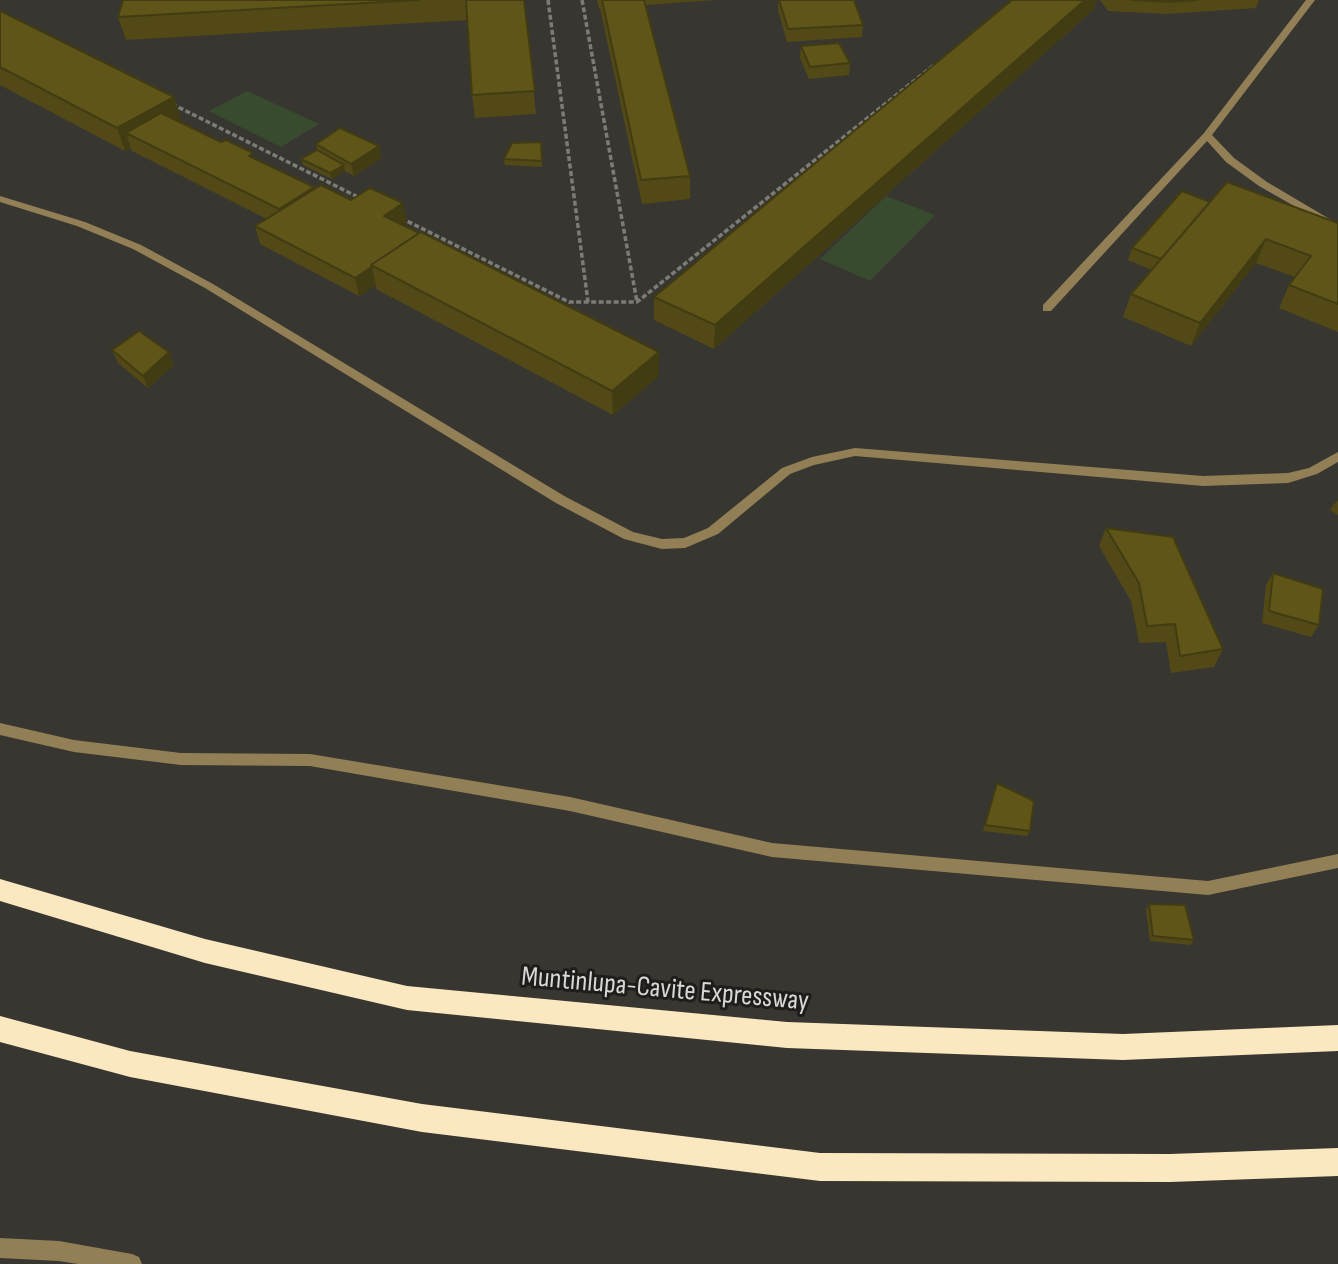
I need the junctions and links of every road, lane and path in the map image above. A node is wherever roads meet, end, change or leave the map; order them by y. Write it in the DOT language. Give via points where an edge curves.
graph roads {
  1 [pos="548,0"];
  2 [pos="582,0"];
  3 [pos="1311,0"];
  4 [pos="935,64"];
  5 [pos="161,99"];
  6 [pos="1207,135"];
  7 [pos="0,199"];
  8 [pos="371,204"];
  9 [pos="396,216"];
  10 [pos="1338,228"];
  11 [pos="588,302"];
  12 [pos="637,302"];
  13 [pos="1047,309"];
  14 [pos="1338,456"];
  15 [pos="0,729"];
  16 [pos="1338,861"];
  17 [pos="0,890"];
  18 [pos="0,1029"];
  19 [pos="1338,1038"];
  20 [pos="1338,1163"];
  21 [pos="0,1248"];
  22 [pos="132,1264"];
  1 -- 11 [label="path"];
  2 -- 12 [label="path"];
  3 -- 6 [label="street"];
  4 -- 12 [label="path"];
  5 -- 8 [label="path"];
  6 -- 10 [label="street" via="1230,160 1263,184"];
  6 -- 13 [label="street"];
  7 -- 14 [label="street" via="137,247 561,500 629,536 662,544 685,543 713,531 786,471 855,452 1203,481 1288,478 1314,471"];
  9 -- 11 [label="path" via="569,302"];
  11 -- 12 [label="path"];
  15 -- 16 [label="street" via="75,746 181,759 310,760 570,804 772,850 1208,888"];
  17 -- 19 [label="highway, Muntinlupa-Cavite Expressway" via="205,951 407,998 787,1035 1123,1047"];
  18 -- 20 [label="highway" via="130,1064 422,1118 820,1167 1170,1168"];
  21 -- 22 [label="street" via="59,1251"];
}
